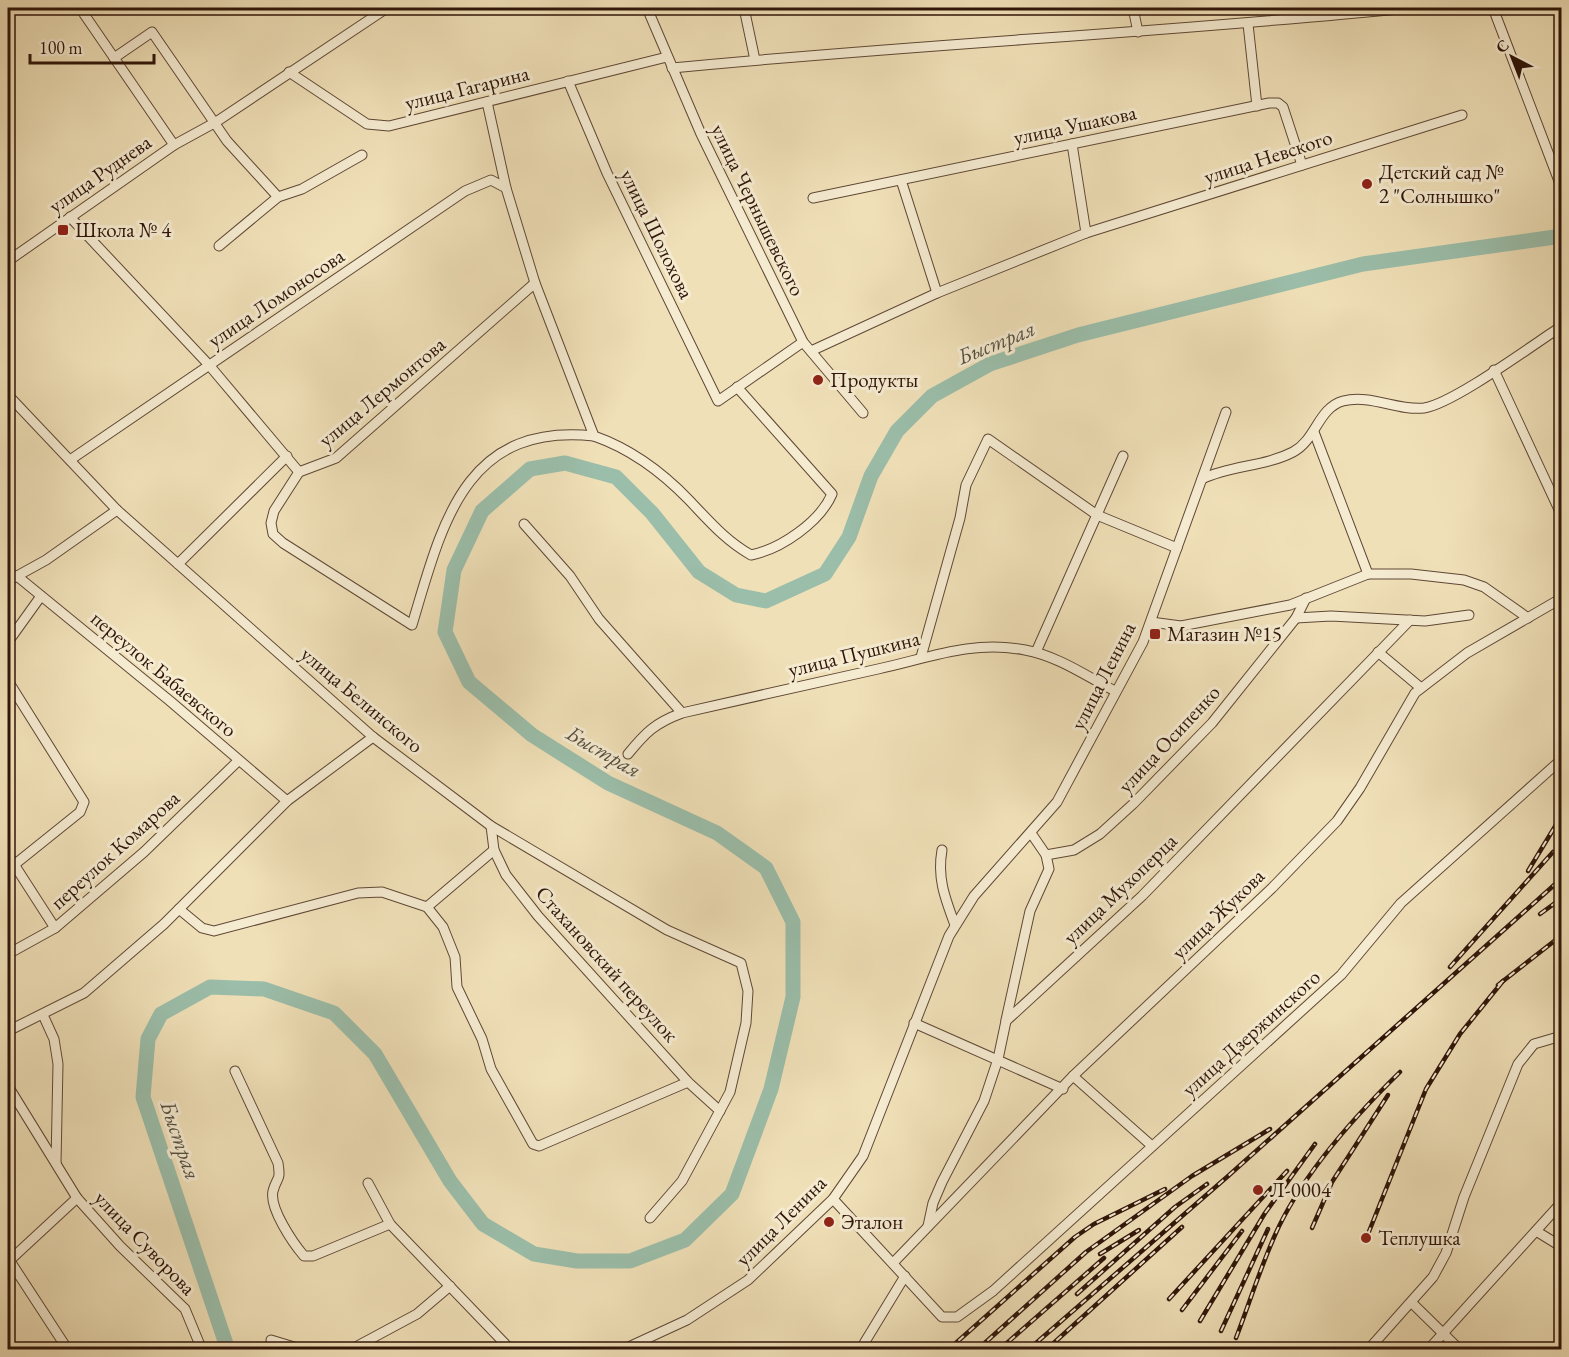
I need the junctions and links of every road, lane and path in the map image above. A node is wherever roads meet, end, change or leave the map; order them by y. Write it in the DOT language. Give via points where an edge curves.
graph roads {
  1 [pos="387,8"];
  2 [pos="647,8"];
  3 [pos="744,8"];
  4 [pos="1133,8"];
  5 [pos="1408,8"];
  6 [pos="1493,8"];
  7 [pos="84,14"];
  8 [pos="1248,24"];
  9 [pos="1138,32"];
  10 [pos="114,57"];
  11 [pos="667,57"];
  12 [pos="755,60"];
  13 [pos="672,68"];
  14 [pos="289,72"];
  15 [pos="568,81"];
  16 [pos="487,102"];
  17 [pos="1257,106"];
  18 [pos="1462,115"];
  19 [pos="216,122"];
  20 [pos="1072,144"];
  21 [pos="174,145"];
  22 [pos="362,155"];
  23 [pos="1302,165"];
  24 [pos="901,180"];
  25 [pos="506,188"];
  26 [pos="1562,189"];
  27 [pos="278,197"];
  28 [pos="813,198"];
  29 [pos="70,217"];
  30 [pos="1086,233"];
  31 [pos="219,246"];
  32 [pos="8,261"];
  33 [pos="535,283"];
  34 [pos="937,292"];
  35 [pos="1562,326"];
  36 [pos="803,342"];
  37 [pos="811,351"];
  38 [pos="209,365"];
  39 [pos="1494,370"];
  40 [pos="737,387"];
  41 [pos="8,397"];
  42 [pos="1226,412"];
  43 [pos="863,413"];
  44 [pos="1314,432"];
  45 [pos="594,436"];
  46 [pos="287,456"];
  47 [pos="1123,456"];
  48 [pos="70,460"];
  49 [pos="299,472"];
  50 [pos="1202,479"];
  51 [pos="117,510"];
  52 [pos="1097,515"];
  53 [pos="1562,516"];
  54 [pos="524,524"];
  55 [pos="1177,548"];
  56 [pos="178,564"];
  57 [pos="1368,574"];
  58 [pos="12,579"];
  59 [pos="41,597"];
  60 [pos="1306,598"];
  61 [pos="1562,598"];
  62 [pos="1469,615"];
  63 [pos="1296,618"];
  64 [pos="1528,618"];
  65 [pos="1410,621"];
  66 [pos="1151,622"];
  67 [pos="8,642"];
  68 [pos="1036,652"];
  69 [pos="1378,652"];
  70 [pos="921,657"];
  71 [pos="8,681"];
  72 [pos="1421,688"];
  73 [pos="1115,692"];
  74 [pos="682,713"];
  75 [pos="372,737"];
  76 [pos="628,754"];
  77 [pos="1562,759"];
  78 [pos="238,761"];
  79 [pos="286,801"];
  80 [pos="491,826"];
  81 [pos="1031,833"];
  82 [pos="494,850"];
  83 [pos="942,850"];
  84 [pos="8,855"];
  85 [pos="1046,855"];
  86 [pos="14,865"];
  87 [pos="427,907"];
  88 [pos="179,909"];
  89 [pos="955,925"];
  90 [pos="55,928"];
  91 [pos="8,954"];
  92 [pos="43,1015"];
  93 [pos="1005,1021"];
  94 [pos="914,1023"];
  95 [pos="8,1031"];
  96 [pos="1558,1037"];
  97 [pos="998,1059"];
  98 [pos="235,1071"];
  99 [pos="1073,1076"];
  100 [pos="688,1082"];
  101 [pos="8,1086"];
  102 [pos="1063,1089"];
  103 [pos="720,1111"];
  104 [pos="1152,1146"];
  105 [pos="56,1165"];
  106 [pos="368,1183"];
  107 [pos="76,1198"];
  108 [pos="833,1199"];
  109 [pos="1562,1202"];
  110 [pos="650,1218"];
  111 [pos="390,1224"];
  112 [pos="928,1226"];
  113 [pos="1536,1230"];
  114 [pos="1562,1247"];
  115 [pos="8,1260"];
  116 [pos="894,1262"];
  117 [pos="905,1276"];
  118 [pos="450,1286"];
  119 [pos="1412,1303"];
  120 [pos="1443,1334"];
  121 [pos="271,1340"];
  122 [pos="68,1350"];
  123 [pos="202,1350"];
  124 [pos="304,1350"];
  125 [pos="350,1350"];
  126 [pos="511,1350"];
  127 [pos="622,1350"];
  128 [pos="860,1350"];
  129 [pos="1368,1350"];
  130 [pos="1428,1350"];
  131 [pos="1460,1350"];
  1 -- 14 [label="street, улица Руднева"];
  2 -- 11 [label="street, улица Чернышевского"];
  3 -- 12 [label="street"];
  4 -- 9 [label="street"];
  5 -- 8 [label="street"];
  6 -- 26 [label="street"];
  7 -- 10 [label="street"];
  8 -- 9 [label="street"];
  8 -- 17 [label="street"];
  9 -- 12 [label="street"];
  10 -- 19 [label="street" via="152,32"];
  10 -- 21 [label="street"];
  11 -- 13 [label="street, улица Чернышевского"];
  11 -- 15 [label="street, улица Гагарина"];
  12 -- 13 [label="street"];
  13 -- 36 [label="street, улица Чернышевского"];
  14 -- 16 [label="street, улица Гагарина" via="343,110 378,126"];
  14 -- 19 [label="street, улица Руднева"];
  15 -- 16 [label="street, улица Гагарина"];
  15 -- 40 [label="street, улица Шолохова" via="607,173 718,401"];
  16 -- 25 [label="street"];
  17 -- 20 [label="street, улица Ушакова"];
  17 -- 23 [label="street, улица Ушакова" via="1278,103 1283,107"];
  18 -- 23 [label="street, улица Невского"];
  19 -- 21 [label="street, улица Руднева"];
  19 -- 27 [label="street" via="227,141"];
  20 -- 24 [label="street, улица Ушакова"];
  20 -- 30 [label="street"];
  21 -- 29 [label="street, улица Руднева"];
  22 -- 27 [label="street" via="302,189"];
  23 -- 30 [label="street, улица Невского"];
  24 -- 28 [label="street, улица Ушакова"];
  24 -- 34 [label="street"];
  25 -- 33 [label="street"];
  25 -- 38 [label="street, улица Ломоносова" via="491,180 465,190"];
  27 -- 31 [label="street"];
  29 -- 32 [label="street, улица Руднева"];
  29 -- 38 [label="street"];
  30 -- 34 [label="street, улица Невского"];
  33 -- 45 [label="street"];
  33 -- 49 [label="street, улица Лермонтова" via="336,458"];
  34 -- 37 [label="street, улица Невского"];
  35 -- 39 [label="street"];
  36 -- 37 [label="street, улица Чернышевского"];
  36 -- 40 [label="street"];
  37 -- 43 [label="street, улица Чернышевского"];
  38 -- 46 [label="street"];
  38 -- 48 [label="street, улица Ломоносова"];
  39 -- 44 [label="street" via="1425,408 1371,399 1342,401 1324,413"];
  39 -- 53 [label="street"];
  40 -- 45 [label="street" via="832,494 815,517 763,553 751,555 713,527 641,457"];
  41 -- 48 [label="street, улица Белинского"];
  42 -- 50 [label="street, улица Ленина"];
  44 -- 50 [label="street" via="1295,451"];
  44 -- 57 [label="street"];
  45 -- 49 [label="street" via="564,433 528,441 505,450 484,466 454,504 436,546 412,625 273,534 274,511"];
  46 -- 49 [label="street"];
  46 -- 56 [label="street"];
  47 -- 52 [label="street"];
  48 -- 51 [label="street, улица Белинского"];
  50 -- 55 [label="street, улица Ленина"];
  51 -- 56 [label="street, улица Белинского"];
  51 -- 58 [label="street"];
  52 -- 55 [label="street"];
  52 -- 68 [label="street"];
  52 -- 70 [label="street" via="988,439 966,485"];
  54 -- 74 [label="street" via="570,576 599,619"];
  55 -- 66 [label="street, улица Ленина"];
  56 -- 75 [label="street, улица Белинского"];
  57 -- 60 [label="street"];
  57 -- 64 [label="street" via="1464,580 1484,587"];
  58 -- 59 [label="street, переулок Бабаевского"];
  59 -- 67 [label="street"];
  59 -- 78 [label="street, переулок Бабаевского"];
  60 -- 63 [label="street, улица Осипенко"];
  60 -- 66 [label="street" via="1181,626"];
  61 -- 64 [label="street, улица Жукова"];
  62 -- 65 [label="street"];
  63 -- 65 [label="street"];
  63 -- 85 [label="street, улица Осипенко" via="1212,723 1133,804 1100,834 1074,850"];
  64 -- 72 [label="street, улица Жукова" via="1467,653"];
  65 -- 69 [label="street, улица Мухоперца"];
  66 -- 73 [label="street, улица Ленина"];
  68 -- 70 [label="street, улица Пушкина" via="988,647"];
  68 -- 73 [label="street, улица Пушкина"];
  69 -- 72 [label="street"];
  69 -- 93 [label="street, улица Мухоперца" via="1142,896"];
  70 -- 74 [label="street, улица Пушкина"];
  71 -- 86 [label="street" via="84,802 80,812"];
  72 -- 99 [label="street, улица Жукова" via="1337,821 1265,895"];
  73 -- 81 [label="street, улица Ленина" via="1057,802"];
  74 -- 76 [label="street, улица Пушкина" via="646,732"];
  75 -- 79 [label="street"];
  75 -- 80 [label="street, улица Белинского"];
  77 -- 104 [label="street, улица Дзержинского" via="1401,903 1341,975"];
  78 -- 79 [label="street, переулок Бабаевского"];
  78 -- 90 [label="street, переулок Комарова" via="144,852"];
  79 -- 88 [label="street"];
  80 -- 82 [label="street, Стахановский переулок"];
  80 -- 103 [label="street, улица Белинского" via="667,930 741,963 748,991 746,1023 730,1092"];
  81 -- 85 [label="street"];
  81 -- 89 [label="street, улица Ленина" via="974,896"];
  82 -- 87 [label="street"];
  82 -- 100 [label="street, Стахановский переулок" via="506,875 538,916"];
  83 -- 89 [label="street" via="938,870"];
  84 -- 86 [label="street"];
  85 -- 93 [label="street" via="1048,869 1030,911"];
  86 -- 90 [label="street"];
  87 -- 88 [label="street" via="382,892 358,893 214,931 202,928"];
  87 -- 100 [label="street" via="443,927 455,957 457,987 482,1039 491,1069 533,1144 539,1146"];
  88 -- 92 [label="street" via="84,993"];
  89 -- 94 [label="street, улица Ленина"];
  90 -- 91 [label="street, переулок Комарова"];
  92 -- 95 [label="street"];
  92 -- 105 [label="street" via="54,1039 58,1064"];
  93 -- 97 [label="street"];
  94 -- 97 [label="street"];
  94 -- 108 [label="street, улица Ленина" via="862,1156"];
  96 -- 119 [label="street" via="1534,1044 1518,1064 1464,1197 1446,1253 1434,1277"];
  97 -- 102 [label="street"];
  97 -- 112 [label="street" via="984,1101 933,1203"];
  98 -- 111 [label="street" via="278,1163 280,1178 273,1191 273,1205 304,1256 313,1256"];
  99 -- 102 [label="street, улица Жукова"];
  99 -- 104 [label="street"];
  100 -- 103 [label="street, Стахановский переулок"];
  101 -- 105 [label="street, улица Суворова"];
  102 -- 112 [label="street, улица Жукова"];
  103 -- 110 [label="street" via="682,1181"];
  104 -- 117 [label="street, улица Дзержинского" via="993,1291 957,1317 942,1317"];
  105 -- 107 [label="street, улица Суворова"];
  106 -- 111 [label="street"];
  107 -- 115 [label="street"];
  107 -- 123 [label="street, улица Суворова" via="186,1309"];
  108 -- 116 [label="street"];
  108 -- 127 [label="street, улица Ленина" via="748,1280 687,1320"];
  109 -- 113 [label="street"];
  111 -- 118 [label="street"];
  112 -- 116 [label="street, улица Жукова"];
  113 -- 114 [label="street"];
  113 -- 120 [label="street"];
  115 -- 122 [label="street"];
  116 -- 117 [label="street"];
  117 -- 128 [label="street"];
  118 -- 125 [label="street" via="417,1314"];
  118 -- 126 [label="street"];
  119 -- 120 [label="street"];
  119 -- 129 [label="street"];
  120 -- 130 [label="street"];
  120 -- 131 [label="street"];
  121 -- 124 [label="street"];
}
